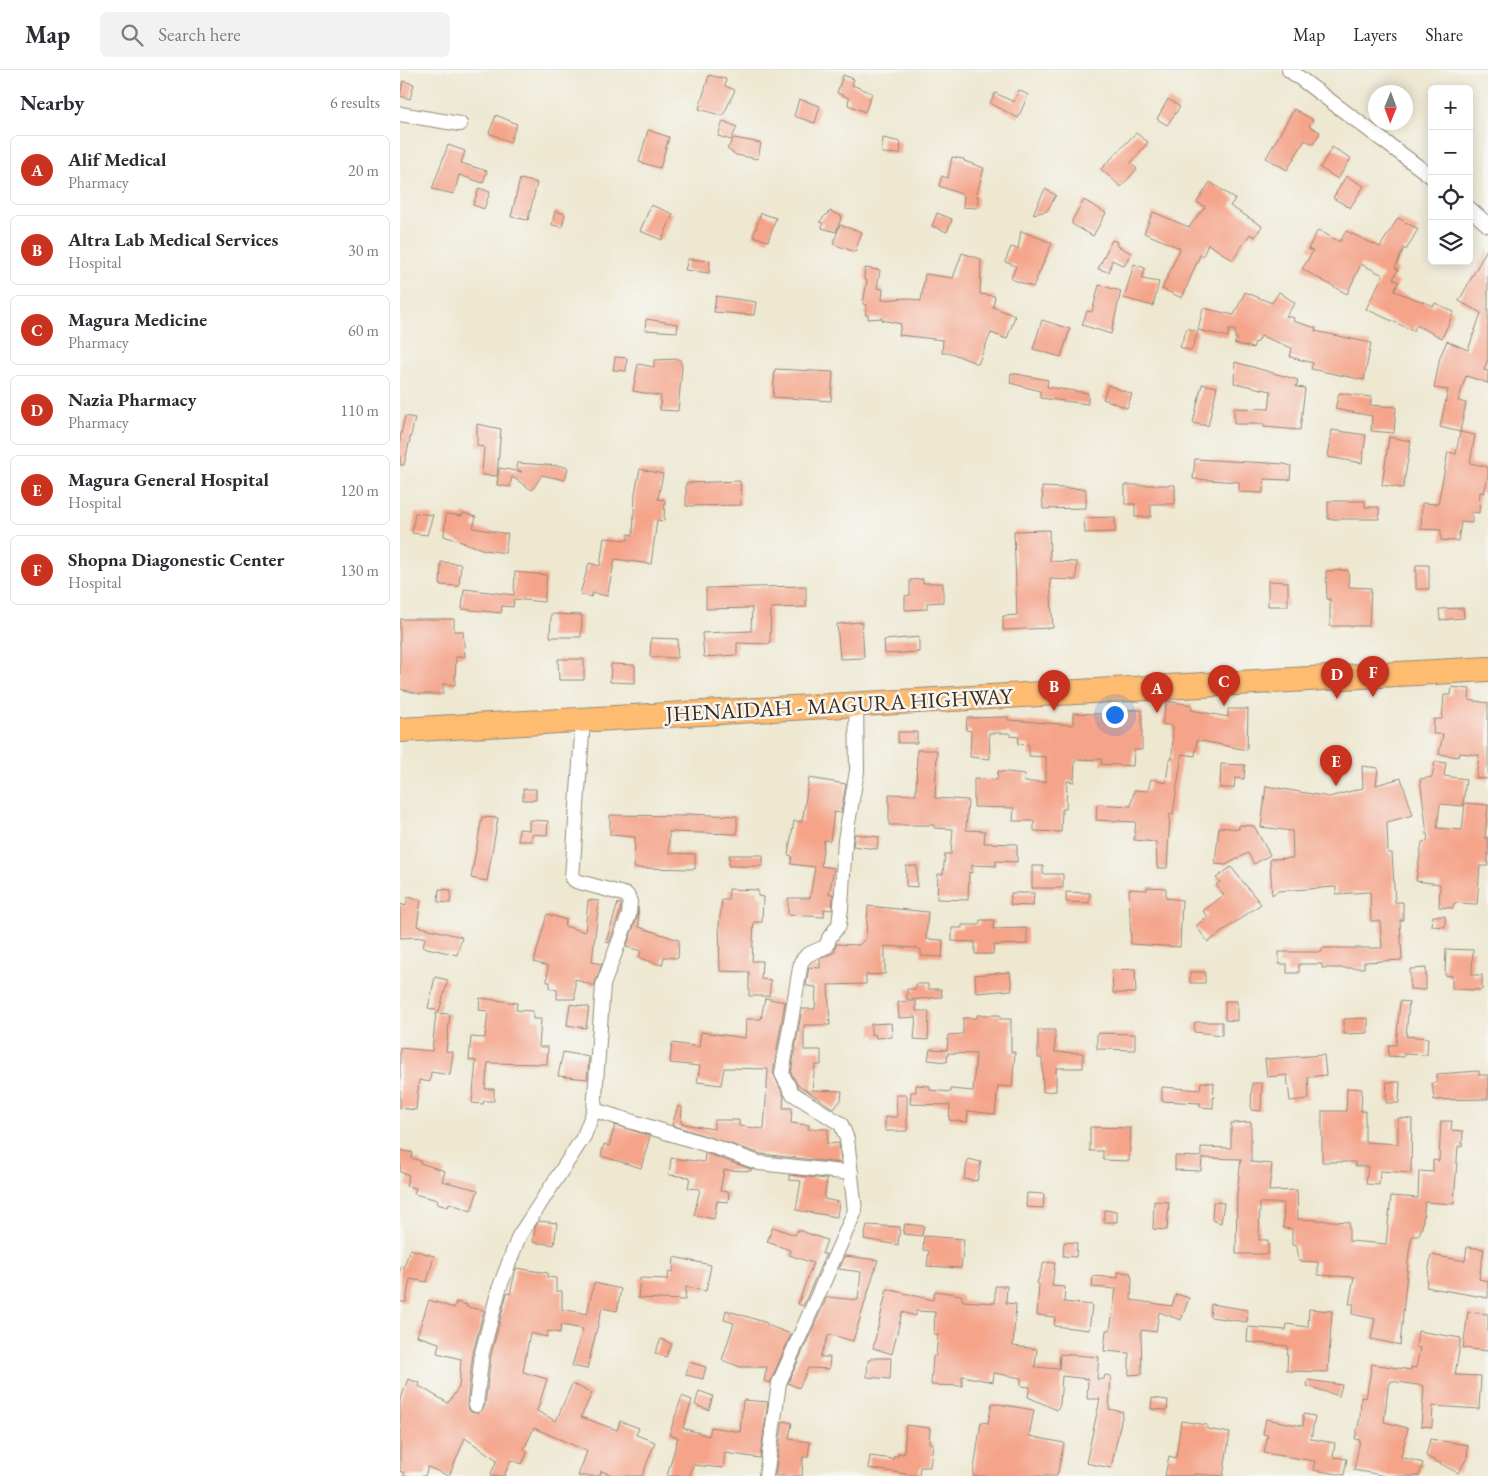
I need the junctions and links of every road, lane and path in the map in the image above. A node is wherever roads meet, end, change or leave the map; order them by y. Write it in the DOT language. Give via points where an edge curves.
graph roads {
  1 [pos="1290,70"];
  2 [pos="400,114"];
  3 [pos="460,124"];
  4 [pos="1429,175"];
  5 [pos="1473,212"];
  6 [pos="1488,225"];
  7 [pos="1488,669"];
  8 [pos="856,704"];
  9 [pos="583,720"];
  10 [pos="400,730"];
  11 [pos="594,1110"];
  12 [pos="851,1173"];
  13 [pos="476,1405"];
  14 [pos="766,1476"];
  1 -- 4 [label="street"];
  2 -- 3 [label="street"];
  5 -- 6 [label="street"];
  7 -- 8 [label="highway, JHENAIDAH - MAGURA HIGHWAY"];
  8 -- 9 [label="highway, JHENAIDAH - MAGURA HIGHWAY"];
  8 -- 12 [label="street" via="857,771 845,840 839,924 827,946 807,955 801,962 782,1074 792,1093 841,1124 847,1139"];
  9 -- 10 [label="highway, JHENAIDAH - MAGURA HIGHWAY"];
  9 -- 11 [label="street" via="572,878 627,895 630,902 629,915 603,985"];
  11 -- 12 [label="street" via="758,1163"];
  11 -- 13 [label="street" via="584,1136 519,1236 499,1289 482,1353"];
  12 -- 14 [label="street" via="855,1211 779,1383"];
}
